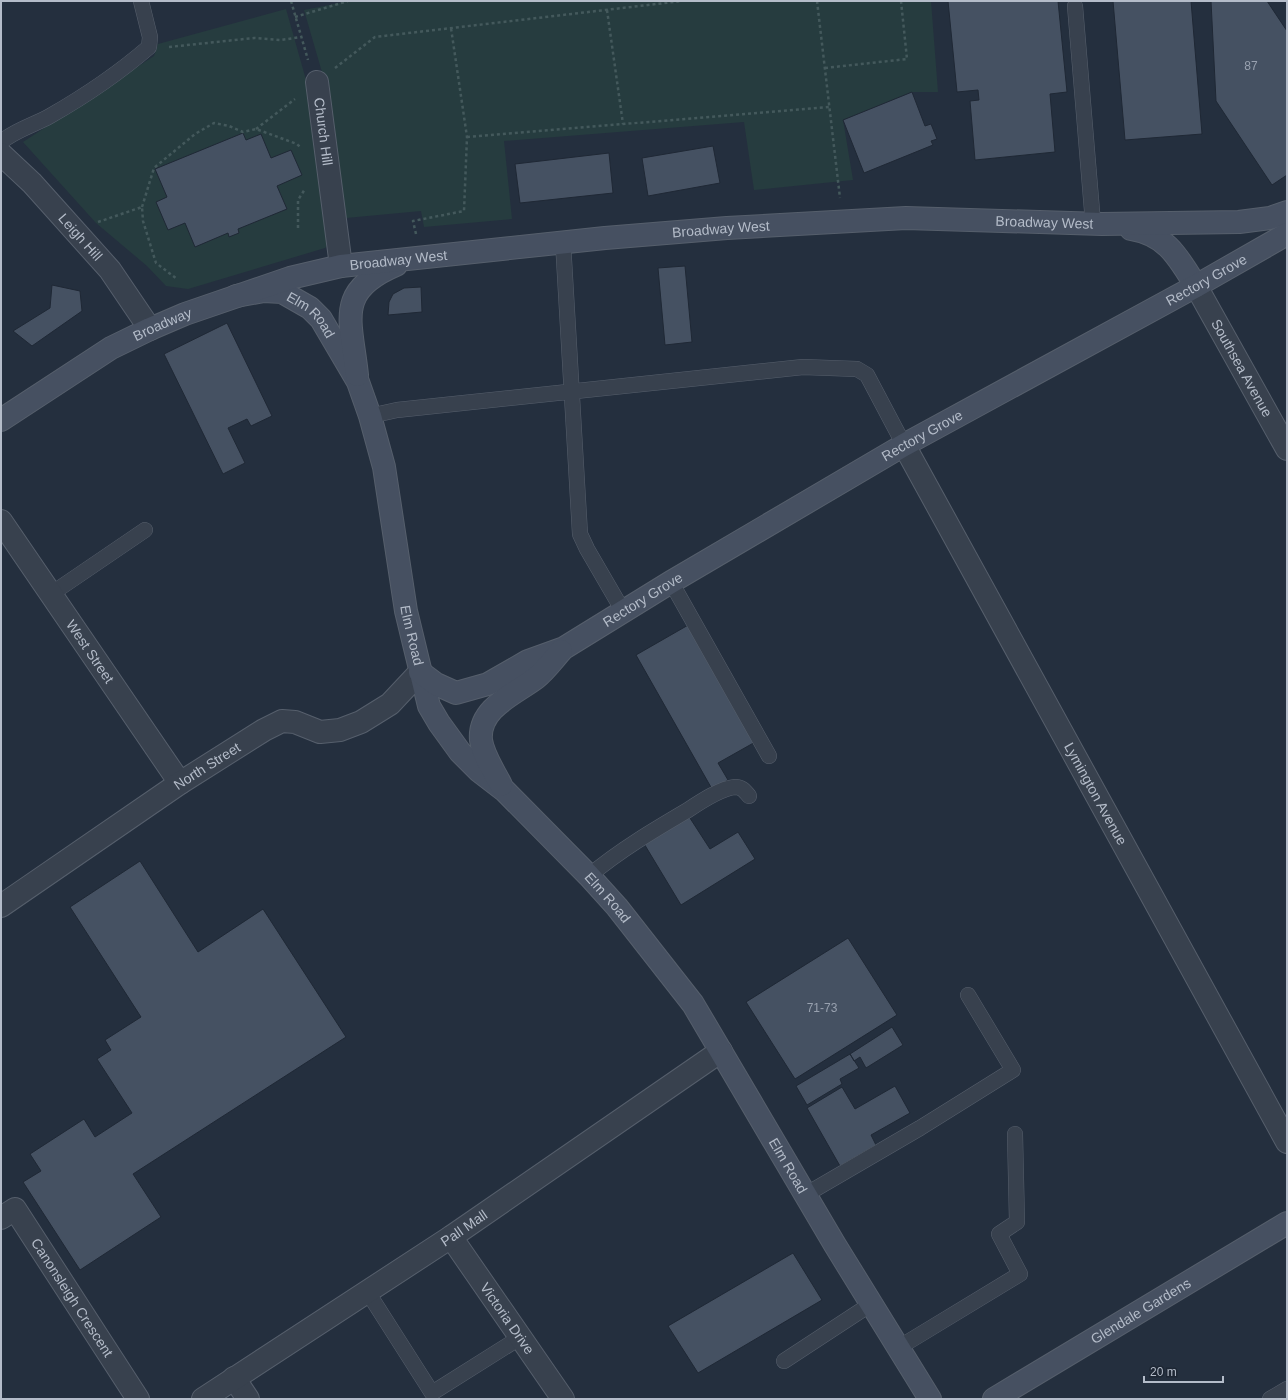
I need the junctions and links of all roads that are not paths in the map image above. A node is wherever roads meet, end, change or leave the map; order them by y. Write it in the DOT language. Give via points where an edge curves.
graph roads {
  1 [pos="141,1"];
  2 [pos="1075,6"];
  3 [pos="316,82"];
  4 [pos="1,142"];
  5 [pos="1,154"];
  6 [pos="1287,212"];
  7 [pos="1098,223"];
  8 [pos="1287,234"];
  9 [pos="563,242"];
  10 [pos="415,258"];
  11 [pos="340,266"];
  12 [pos="1196,286"];
  13 [pos="236,296"];
  14 [pos="150,329"];
  15 [pos="358,382"];
  16 [pos="572,393"];
  17 [pos="370,416"];
  18 [pos="1,420"];
  19 [pos="904,445"];
  20 [pos="1287,449"];
  21 [pos="1,521"];
  22 [pos="145,530"];
  23 [pos="671,582"];
  24 [pos="51,594"];
  25 [pos="623,611"];
  26 [pos="564,648"];
  27 [pos="420,672"];
  28 [pos="769,756"];
  29 [pos="180,782"];
  30 [pos="505,791"];
  31 [pos="750,796"];
  32 [pos="589,876"];
  33 [pos="1,906"];
  34 [pos="968,995"];
  35 [pos="721,1051"];
  36 [pos="1015,1134"];
  37 [pos="1287,1142"];
  38 [pos="805,1195"];
  39 [pos="1,1218"];
  40 [pos="1287,1223"];
  41 [pos="452,1237"];
  42 [pos="367,1291"];
  43 [pos="871,1304"];
  44 [pos="521,1337"];
  45 [pos="898,1348"];
  46 [pos="784,1361"];
  47 [pos="234,1378"];
  48 [pos="1287,1389"];
  49 [pos="138,1399"];
  50 [pos="203,1399"];
  51 [pos="248,1399"];
  52 [pos="563,1399"];
  53 [pos="930,1399"];
  54 [pos="994,1399"];
  55 [pos="1270,1399"];
  1 -- 4 [label="lane" via="150,37 149,47 94,89 49,117"];
  2 -- 7 [label="lane"];
  3 -- 11 [label="street, Church Hill"];
  5 -- 14 [label="street, Leigh Hill" via="32,183 110,270"];
  6 -- 7 [label="street, Broadway West" via="1270,218 1239,222"];
  7 -- 9 [label="street, Broadway West" via="906,218 727,228"];
  7 -- 12 [label="street, Broadway West" via="1142,231 1161,239 1173,250"];
  8 -- 12 [label="street, Rectory Grove"];
  9 -- 10 [label="street, Broadway West"];
  9 -- 16 [label="lane"];
  10 -- 11 [label="street, Broadway West"];
  10 -- 15 [label="street, Elm Road" via="380,272 363,283 354,295 350,311"];
  11 -- 13 [label="street, Broadway" via="290,278"];
  12 -- 19 [label="street, Rectory Grove"];
  12 -- 20 [label="street, Southsea Avenue"];
  13 -- 14 [label="street, Broadway"];
  13 -- 15 [label="street, Elm Road" via="264,291 282,292 310,308 321,319"];
  14 -- 18 [label="street, Broadway" via="112,348"];
  15 -- 17 [label="street, Elm Road"];
  16 -- 17 [label="lane" via="397,410"];
  16 -- 19 [label="lane" via="803,367 857,369 867,375"];
  16 -- 25 [label="lane" via="580,534 586,549"];
  17 -- 27 [label="street, Elm Road" via="384,467 406,612"];
  19 -- 23 [label="street, Rectory Grove"];
  19 -- 37 [label="street, Lymington Avenue"];
  21 -- 24 [label="street, West Street"];
  22 -- 24 [label="lane"];
  23 -- 25 [label="street, Rectory Grove"];
  23 -- 28 [label="lane"];
  24 -- 29 [label="street, West Street"];
  25 -- 26 [label="street, Rectory Grove"];
  26 -- 27 [label="street, Rectory Grove" via="528,662 488,684 456,693 436,684"];
  26 -- 30 [label="street, Rectory Grove" via="537,677 495,706 486,717 481,740 488,760"];
  27 -- 29 [label="street, North Street" via="390,704 361,722 340,730 320,732 295,722 282,721"];
  27 -- 30 [label="street, Elm Road" via="429,706 439,723 460,752"];
  29 -- 33 [label="street, North Street"];
  30 -- 32 [label="street, Elm Road"];
  31 -- 32 [label="lane" via="744,789 728,788 634,842"];
  32 -- 35 [label="street, Elm Road" via="617,907 693,1004"];
  34 -- 38 [label="lane" via="1013,1070"];
  35 -- 38 [label="street, Elm Road"];
  35 -- 41 [label="street, Pall Mall"];
  36 -- 45 [label="lane" via="1017,1222 999,1234 1020,1274"];
  38 -- 43 [label="street, Elm Road"];
  39 -- 49 [label="street, Canonsleigh Crescent" via="14,1209"];
  40 -- 54 [label="street, Glendale Gardens"];
  41 -- 42 [label="street, Pall Mall"];
  41 -- 44 [label="street, Victoria Drive"];
  42 -- 44 [label="lane" via="432,1393"];
  42 -- 47 [label="street, Pall Mall"];
  43 -- 45 [label="street, Elm Road"];
  43 -- 46 [label="lane"];
  44 -- 52 [label="street, Victoria Drive"];
  45 -- 53 [label="street, Elm Road"];
  47 -- 50 [label="street, Pall Mall"];
  47 -- 51 [label="street"];
  48 -- 55 [label="lane"];
}
